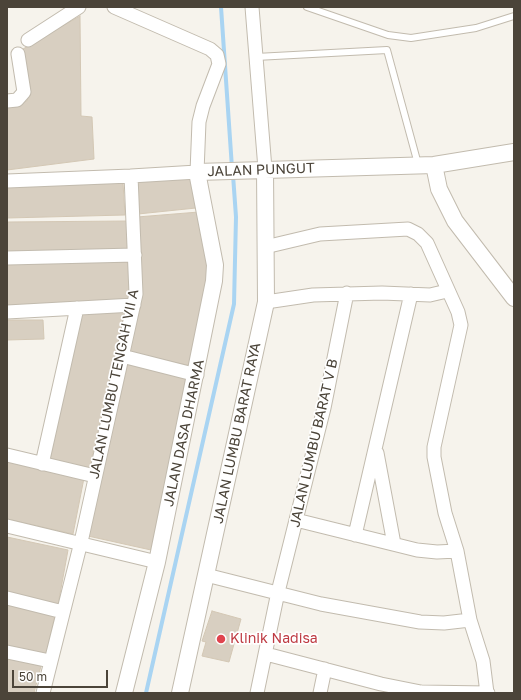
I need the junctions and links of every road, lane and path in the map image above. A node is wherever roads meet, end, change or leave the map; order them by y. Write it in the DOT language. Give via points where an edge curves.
graph roads {
  1 [pos="79,7"];
  2 [pos="114,7"];
  3 [pos="252,7"];
  4 [pos="307,7"];
  5 [pos="514,16"];
  6 [pos="28,40"];
  7 [pos="18,54"];
  8 [pos="256,57"];
  9 [pos="7,101"];
  10 [pos="514,152"];
  11 [pos="426,165"];
  12 [pos="260,169"];
  13 [pos="205,172"];
  14 [pos="131,176"];
  15 [pos="7,180"];
  16 [pos="265,247"];
  17 [pos="135,255"];
  18 [pos="7,258"];
  19 [pos="447,291"];
  20 [pos="347,293"];
  21 [pos="411,294"];
  22 [pos="514,298"];
  23 [pos="266,302"];
  24 [pos="134,305"];
  25 [pos="77,308"];
  26 [pos="7,312"];
  27 [pos="122,356"];
  28 [pos="197,375"];
  29 [pos="376,448"];
  30 [pos="7,455"];
  31 [pos="42,464"];
  32 [pos="95,476"];
  33 [pos="296,520"];
  34 [pos="7,526"];
  35 [pos="355,535"];
  36 [pos="81,542"];
  37 [pos="394,544"];
  38 [pos="457,551"];
  39 [pos="158,562"];
  40 [pos="206,575"];
  41 [pos="278,592"];
  42 [pos="7,598"];
  43 [pos="63,612"];
  44 [pos="470,620"];
  45 [pos="7,652"];
  46 [pos="266,654"];
  47 [pos="50,661"];
  48 [pos="325,669"];
  49 [pos="380,688"];
  50 [pos="43,693"];
  51 [pos="124,693"];
  52 [pos="180,693"];
  53 [pos="257,693"];
  54 [pos="320,693"];
  55 [pos="488,693"];
  1 -- 6 [label="street"];
  2 -- 13 [label="street" via="210,49 217,55 219,64 199,122"];
  3 -- 8 [label="street"];
  4 -- 5 [label="lane" via="388,35 411,38 476,28"];
  7 -- 9 [label="street" via="24,92 17,100"];
  8 -- 11 [label="lane" via="387,50"];
  8 -- 12 [label="street"];
  10 -- 11 [label="street, JALAN PUNGUT"];
  11 -- 12 [label="street, JALAN PUNGUT"];
  11 -- 22 [label="street" via="455,221"];
  12 -- 13 [label="street, JALAN PUNGUT"];
  12 -- 16 [label="street, JALAN LUMBU BARAT RAYA"];
  13 -- 14 [label="street, JALAN PUNGUT"];
  13 -- 28 [label="street, JALAN DASA DHARMA" via="215,265"];
  14 -- 15 [label="street, JALAN PUNGUT"];
  14 -- 17 [label="street, JALAN LUMBU TENGAH VII A"];
  16 -- 19 [label="street" via="320,234 408,229 427,243"];
  16 -- 23 [label="street, JALAN LUMBU BARAT RAYA"];
  17 -- 18 [label="street"];
  17 -- 24 [label="street, JALAN LUMBU TENGAH VII A"];
  19 -- 21 [label="street" via="430,295"];
  19 -- 38 [label="street" via="458,312 461,325 434,447 446,512"];
  20 -- 21 [label="street"];
  20 -- 23 [label="street"];
  20 -- 33 [label="street, JALAN LUMBU BARAT V B" via="324,408"];
  21 -- 29 [label="street"];
  23 -- 40 [label="street, JALAN LUMBU BARAT RAYA"];
  24 -- 25 [label="street"];
  24 -- 27 [label="street, JALAN LUMBU TENGAH VII A"];
  25 -- 26 [label="street"];
  25 -- 31 [label="street"];
  27 -- 28 [label="street"];
  27 -- 32 [label="street, JALAN LUMBU TENGAH VII A"];
  28 -- 39 [label="street, JALAN DASA DHARMA"];
  29 -- 35 [label="street"];
  29 -- 37 [label="street"];
  30 -- 31 [label="street"];
  31 -- 32 [label="street"];
  32 -- 36 [label="street, JALAN LUMBU TENGAH VII A"];
  33 -- 35 [label="street"];
  33 -- 41 [label="street, JALAN LUMBU BARAT V B"];
  34 -- 36 [label="street"];
  35 -- 37 [label="street"];
  36 -- 39 [label="street"];
  36 -- 43 [label="street, JALAN LUMBU TENGAH VII A"];
  37 -- 38 [label="street" via="417,550"];
  38 -- 44 [label="street"];
  39 -- 51 [label="street, JALAN DASA DHARMA"];
  40 -- 41 [label="street"];
  40 -- 52 [label="street, JALAN LUMBU BARAT RAYA"];
  41 -- 44 [label="street" via="321,604 420,622"];
  41 -- 46 [label="street, JALAN LUMBU BARAT V B"];
  42 -- 43 [label="street"];
  43 -- 47 [label="street, JALAN LUMBU TENGAH VII A"];
  44 -- 55 [label="street" via="483,661"];
  45 -- 47 [label="street"];
  46 -- 48 [label="street"];
  46 -- 53 [label="street, JALAN LUMBU BARAT V B"];
  47 -- 50 [label="street, JALAN LUMBU TENGAH VII A"];
  48 -- 49 [label="street"];
  48 -- 54 [label="street"];
  49 -- 55 [label="street" via="421,692"];
}
